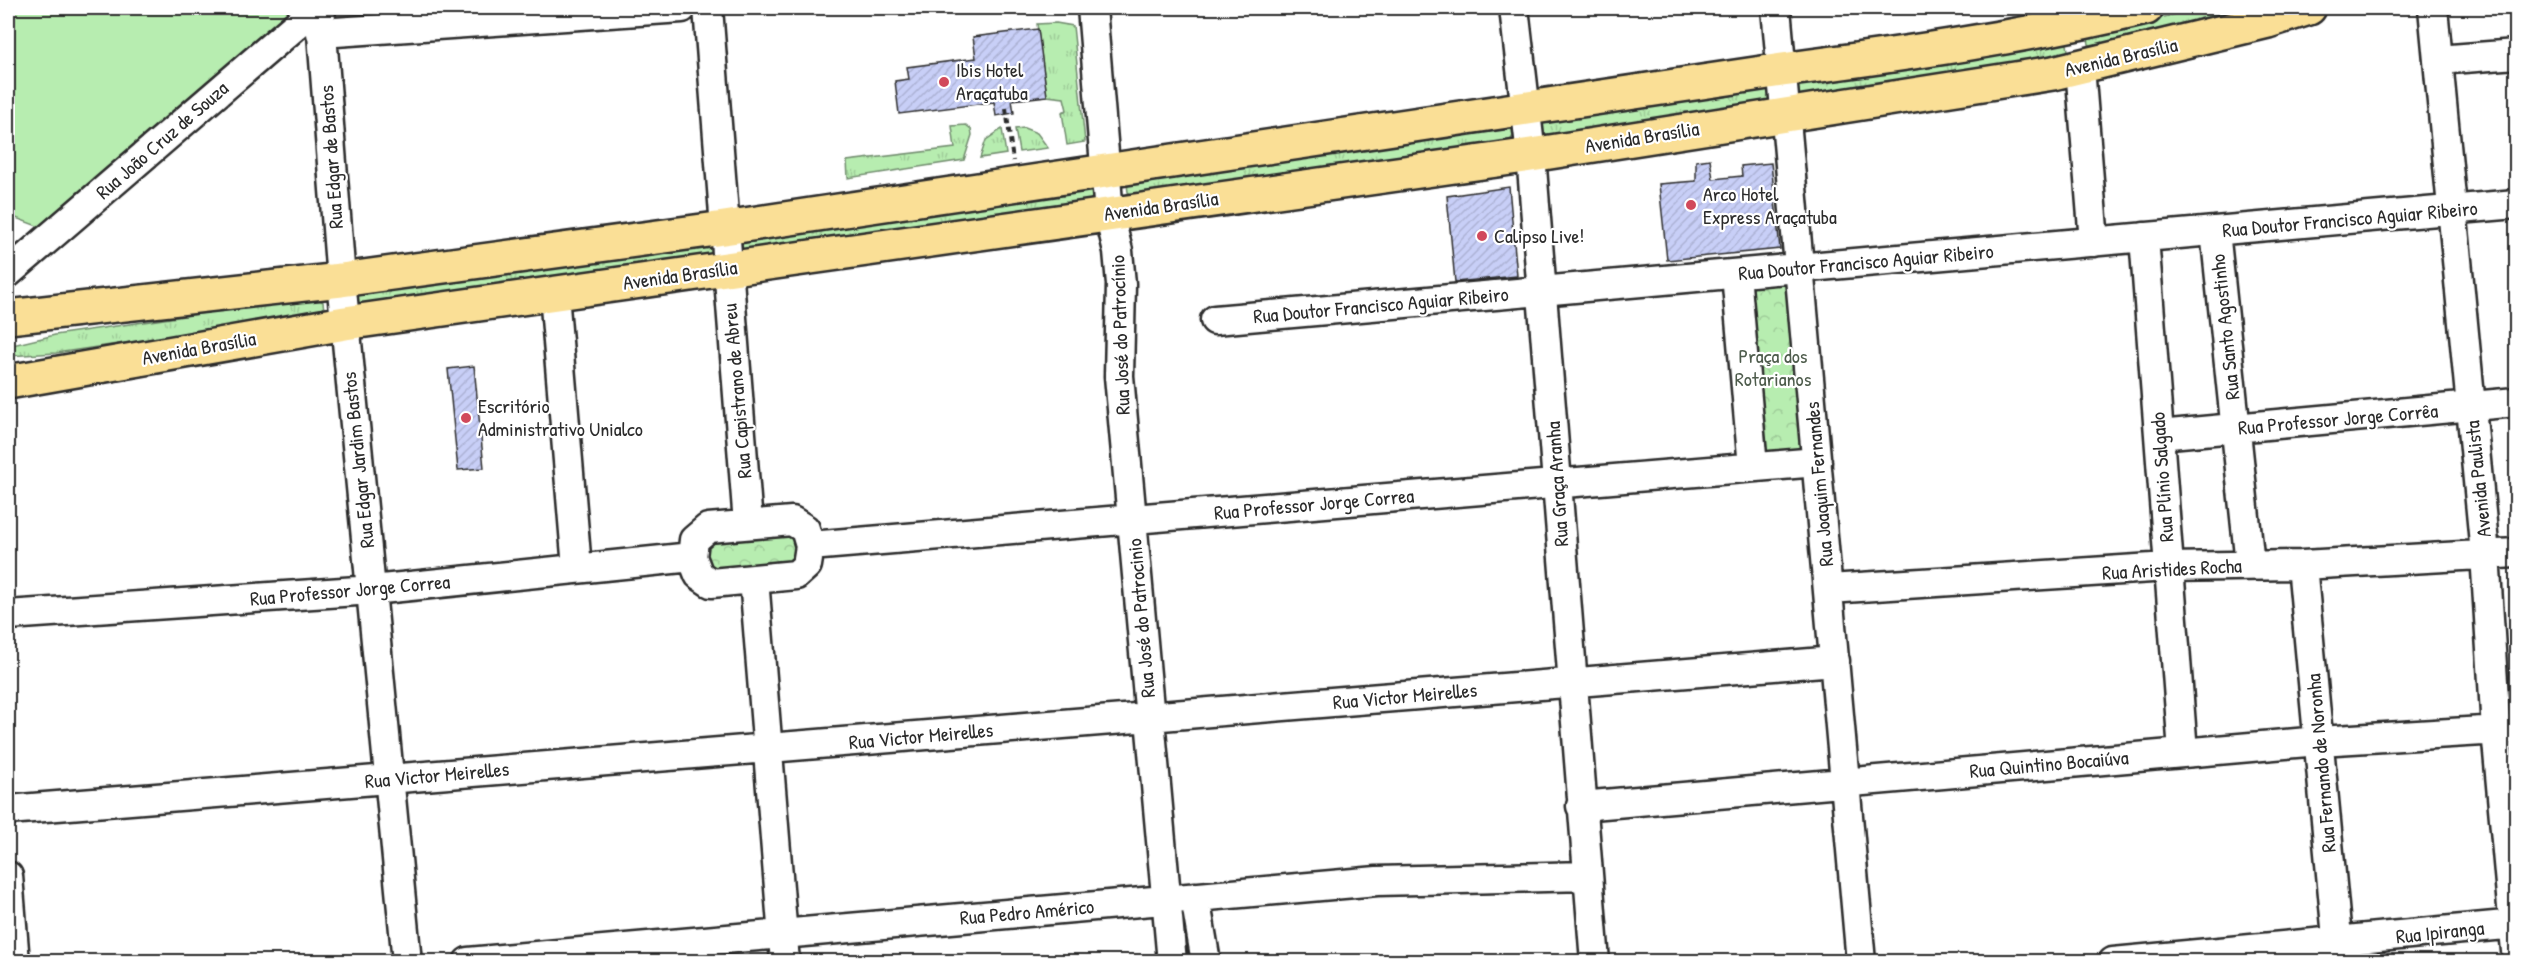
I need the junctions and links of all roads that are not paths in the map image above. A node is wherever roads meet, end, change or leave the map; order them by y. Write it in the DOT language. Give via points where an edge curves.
graph roads {
  1 [pos="682,8"];
  2 [pos="708,8"];
  3 [pos="1092,8"];
  4 [pos="1514,8"];
  5 [pos="1776,8"];
  6 [pos="2146,8"];
  7 [pos="2309,8"];
  8 [pos="2433,8"];
  9 [pos="319,16"];
  10 [pos="2075,16"];
  11 [pos="2517,54"];
  12 [pos="2438,60"];
  13 [pos="2080,67"];
  14 [pos="1782,70"];
  15 [pos="1526,109"];
  16 [pos="1786,114"];
  17 [pos="1531,155"];
  18 [pos="1105,170"];
  19 [pos="2517,204"];
  20 [pos="2454,210"];
  21 [pos="1109,214"];
  22 [pos="724,228"];
  23 [pos="2215,231"];
  24 [pos="2144,237"];
  25 [pos="2094,242"];
  26 [pos="727,268"];
  27 [pos="1801,268"];
  28 [pos="8,273"];
  29 [pos="1736,274"];
  30 [pos="340,280"];
  31 [pos="1542,291"];
  32 [pos="554,294"];
  33 [pos="8,317"];
  34 [pos="1215,320"];
  35 [pos="345,323"];
  36 [pos="8,382"];
  37 [pos="2517,402"];
  38 [pos="2470,406"];
  39 [pos="2235,428"];
  40 [pos="2159,435"];
  41 [pos="1817,462"];
  42 [pos="1753,467"];
  43 [pos="1557,484"];
  44 [pos="1132,520"];
  45 [pos="748,524"];
  46 [pos="810,546"];
  47 [pos="2517,553"];
  48 [pos="2485,554"];
  49 [pos="692,557"];
  50 [pos="2250,565"];
  51 [pos="2302,565"];
  52 [pos="2168,567"];
  53 [pos="578,568"];
  54 [pos="754,579"];
  55 [pos="372,590"];
  56 [pos="1829,590"];
  57 [pos="8,615"];
  58 [pos="1835,661"];
  59 [pos="1572,682"];
  60 [pos="1150,717"];
  61 [pos="2506,729"];
  62 [pos="2319,741"];
  63 [pos="768,748"];
  64 [pos="2183,752"];
  65 [pos="389,779"];
  66 [pos="1845,782"];
  67 [pos="1581,806"];
  68 [pos="8,810"];
  69 [pos="8,876"];
  70 [pos="1587,876"];
  71 [pos="1195,897"];
  72 [pos="1166,899"];
  73 [pos="783,933"];
  74 [pos="2516,933"];
  75 [pos="2338,952"];
  76 [pos="15,962"];
  77 [pos="407,962"];
  78 [pos="468,962"];
  79 [pos="785,962"];
  80 [pos="1172,962"];
  81 [pos="1206,962"];
  82 [pos="1595,962"];
  83 [pos="1861,962"];
  84 [pos="2113,962"];
  1 -- 9 [label="street"];
  2 -- 22 [label="street, Rua Capistrano de Abreu"];
  3 -- 18 [label="street, Rua José do Patrocínio"];
  4 -- 15 [label="street, Rua Graça Aranha"];
  5 -- 14 [label="street, Rua Joaquim Fernandes"];
  6 -- 10 [label="main road, Avenida Brasília"];
  7 -- 13 [label="main road, Avenida Brasília"];
  8 -- 12 [label="street, Avenida Paulista"];
  9 -- 28 [label="street, Rua João Cruz de Souza"];
  9 -- 30 [label="street, Rua Edgar de Bastos"];
  10 -- 14 [label="main road, Avenida Brasília" via="1932,51"];
  11 -- 12 [label="street"];
  12 -- 20 [label="street, Avenida Paulista"];
  13 -- 16 [label="main road, Avenida Brasília"];
  13 -- 25 [label="street"];
  14 -- 15 [label="main road, Avenida Brasília"];
  14 -- 16 [label="street, Rua Joaquim Fernandes"];
  15 -- 17 [label="street, Rua Graça Aranha"];
  15 -- 18 [label="main road, Avenida Brasília"];
  16 -- 17 [label="main road, Avenida Brasília"];
  16 -- 27 [label="street, Rua Joaquim Fernandes"];
  17 -- 21 [label="main road, Avenida Brasília"];
  17 -- 31 [label="street, Rua Graça Aranha"];
  18 -- 21 [label="street, Rua José do Patrocínio"];
  18 -- 22 [label="main road, Avenida Brasília"];
  19 -- 20 [label="street, Rua Doutor Francisco Aguiar Ribeiro"];
  20 -- 23 [label="street, Rua Doutor Francisco Aguiar Ribeiro"];
  20 -- 38 [label="street, Avenida Paulista"];
  21 -- 26 [label="main road, Avenida Brasília"];
  21 -- 44 [label="street, Rua José do Patrocínio" via="1121,284 1118,354"];
  22 -- 26 [label="street, Rua Capistrano de Abreu"];
  22 -- 30 [label="main road, Avenida Brasília"];
  23 -- 24 [label="street, Rua Doutor Francisco Aguiar Ribeiro"];
  23 -- 39 [label="street, Rua Santo Agostinho"];
  24 -- 25 [label="street, Rua Doutor Francisco Aguiar Ribeiro"];
  24 -- 40 [label="street, Rua Plínio Salgado"];
  25 -- 27 [label="street, Rua Doutor Francisco Aguiar Ribeiro"];
  26 -- 32 [label="main road, Avenida Brasília"];
  26 -- 45 [label="street, Rua Capistrano de Abreu"];
  27 -- 29 [label="street, Rua Doutor Francisco Aguiar Ribeiro"];
  27 -- 41 [label="street, Rua Joaquim Fernandes"];
  29 -- 31 [label="street, Rua Doutor Francisco Aguiar Ribeiro"];
  29 -- 42 [label="street"];
  30 -- 33 [label="main road, Avenida Brasília"];
  30 -- 35 [label="street, Rua Edgar Jardim Bastos"];
  31 -- 34 [label="street, Rua Doutor Francisco Aguiar Ribeiro"];
  31 -- 43 [label="street, Rua Graça Aranha"];
  32 -- 35 [label="main road, Avenida Brasília"];
  32 -- 53 [label="street"];
  35 -- 36 [label="main road, Avenida Brasília"];
  35 -- 55 [label="street, Rua Edgar Jardim Bastos"];
  37 -- 38 [label="street, Rua Professor Jorge Corrêa"];
  38 -- 39 [label="street, Rua Professor Jorge Corrêa"];
  38 -- 48 [label="street, Avenida Paulista"];
  39 -- 40 [label="street, Rua Professor Jorge Corrêa"];
  39 -- 50 [label="street, Rua Santo Agostinho"];
  40 -- 52 [label="street, Rua Plínio Salgado"];
  41 -- 42 [label="street, Rua Professor Jorge Correa"];
  41 -- 56 [label="street, Rua Joaquim Fernandes"];
  42 -- 43 [label="street, Rua Professor Jorge Correa"];
  43 -- 44 [label="street, Rua Professor Jorge Correa"];
  43 -- 59 [label="street, Rua Graça Aranha"];
  44 -- 46 [label="street, Rua Professor Jorge Correa"];
  44 -- 60 [label="street, Rua José do Patrocinio"];
  45 -- 46 [label="street" via="792,521 805,529"];
  45 -- 49 [label="street" via="708,528 694,540"];
  46 -- 54 [label="street" via="807,565 796,574"];
  47 -- 48 [label="street, Rua Aristides Rocha"];
  48 -- 51 [label="street, Rua Aristides Rocha"];
  48 -- 61 [label="street, Avenida Paulista"];
  49 -- 53 [label="street, Rua Professor Jorge Correa"];
  49 -- 54 [label="street" via="699,575 711,583"];
  50 -- 51 [label="street, Rua Aristides Rocha"];
  50 -- 52 [label="street, Rua Aristides Rocha"];
  51 -- 62 [label="street, Rua Fernando de Noronha"];
  52 -- 56 [label="street, Rua Aristides Rocha"];
  52 -- 64 [label="street, Rua Plínio Salgado"];
  53 -- 55 [label="street, Rua Professor Jorge Correa"];
  54 -- 63 [label="street"];
  55 -- 57 [label="street, Rua Professor Jorge Correa"];
  55 -- 65 [label="street, Rua Edgar Jardim Bastos"];
  56 -- 58 [label="street, Rua Joaquim Fernandes"];
  58 -- 59 [label="street, Rua Victor Meirelles"];
  58 -- 66 [label="street, Rua Joaquim Fernandes"];
  59 -- 60 [label="street, Rua Victor Meirelles"];
  59 -- 67 [label="street, Rua Graça Aranha"];
  60 -- 63 [label="street, Rua Victor Meirelles"];
  60 -- 72 [label="street"];
  61 -- 62 [label="street, Rua Quintino Bocaiúva"];
  61 -- 74 [label="street, Avenida Paulista"];
  62 -- 64 [label="street, Rua Quintino Bocaiúva"];
  62 -- 75 [label="street, Rua Fernando de Noronha"];
  63 -- 65 [label="street, Rua Victor Meirelles"];
  63 -- 73 [label="street"];
  64 -- 66 [label="street, Rua Quintino Bocaiúva"];
  65 -- 68 [label="street, Rua Victor Meirelles"];
  65 -- 77 [label="street, Rua Edgar Jardim Bastos"];
  66 -- 67 [label="street, Rua Quintino Bocaiúva"];
  66 -- 83 [label="street, Rua Joaquim Fernandes"];
  67 -- 70 [label="street, Rua Graça Aranha"];
  69 -- 76 [label="street"];
  70 -- 71 [label="street, Rua Pedro Américo" via="1377,881"];
  70 -- 82 [label="street, Rua Graça Aranha"];
  71 -- 72 [label="street, Rua Pedro Américo"];
  71 -- 81 [label="street"];
  72 -- 73 [label="street, Rua Pedro Américo"];
  72 -- 80 [label="street"];
  73 -- 78 [label="street, Rua Pedro Américo"];
  73 -- 79 [label="street"];
  74 -- 75 [label="street, Rua Ipiranga"];
  75 -- 84 [label="street, Rua Ipiranga"];
}
